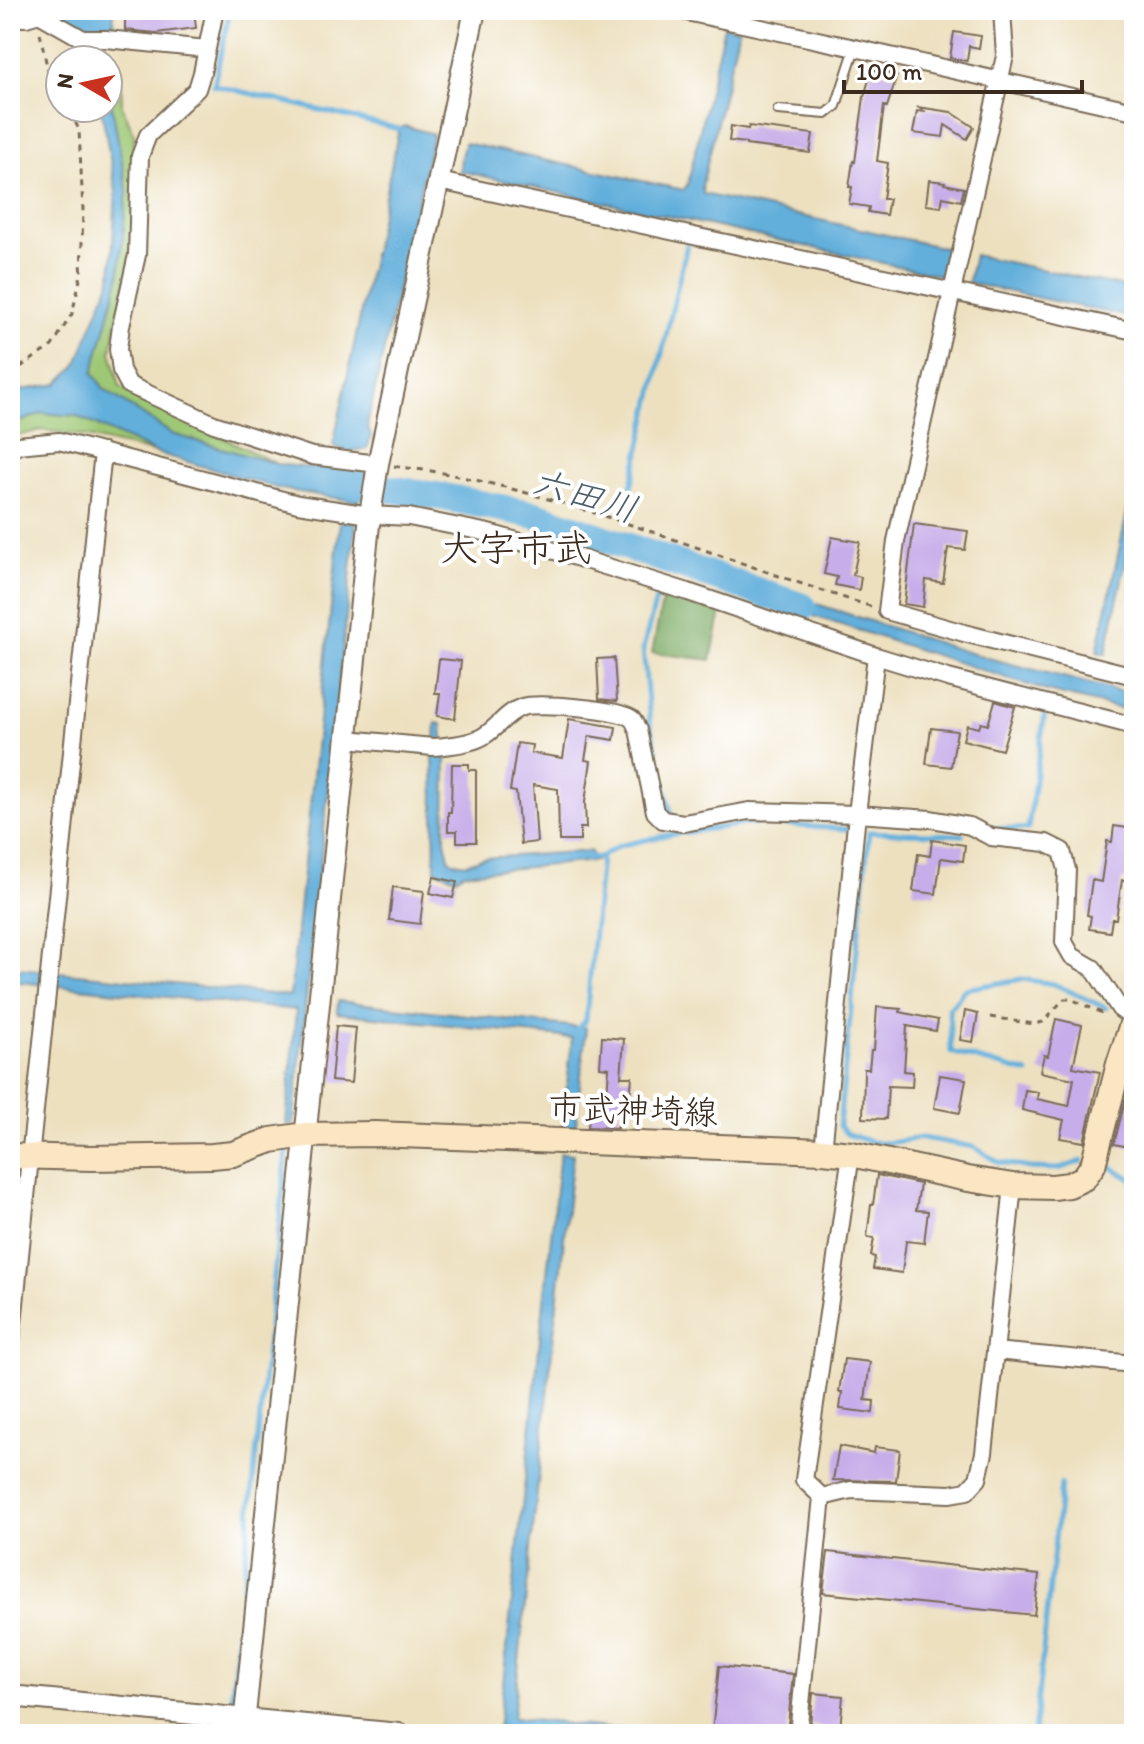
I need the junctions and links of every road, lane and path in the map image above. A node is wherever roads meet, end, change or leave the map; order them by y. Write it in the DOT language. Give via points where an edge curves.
graph roads {
  1 [pos="215,10"];
  2 [pos="475,10"];
  3 [pos="677,10"];
  4 [pos="1002,10"];
  5 [pos="38,12"];
  6 [pos="10,18"];
  7 [pos="855,48"];
  8 [pos="207,49"];
  9 [pos="44,52"];
  10 [pos="1001,80"];
  11 [pos="778,110"];
  12 [pos="1134,111"];
  13 [pos="76,124"];
  14 [pos="439,181"];
  15 [pos="953,292"];
  16 [pos="1134,331"];
  17 [pos="10,374"];
  18 [pos="10,451"];
  19 [pos="103,452"];
  20 [pos="378,464"];
  21 [pos="370,515"];
  22 [pos="887,611"];
  23 [pos="876,656"];
  24 [pos="1134,676"];
  25 [pos="1134,726"];
  26 [pos="347,739"];
  27 [pos="857,814"];
  28 [pos="1129,1015"];
  29 [pos="990,1017"];
  30 [pos="306,1135"];
  31 [pos="823,1151"];
  32 [pos="851,1154"];
  33 [pos="20,1156"];
  34 [pos="1013,1186"];
  35 [pos="995,1351"];
  36 [pos="10,1352"];
  37 [pos="1134,1364"];
  38 [pos="822,1497"];
  39 [pos="10,1696"];
  40 [pos="244,1726"];
  41 [pos="399,1734"];
  42 [pos="798,1734"];
  1 -- 8 [label="street"];
  2 -- 14 [label="street"];
  3 -- 7 [label="street"];
  4 -- 10 [label="street"];
  5 -- 6 [label="street"];
  5 -- 8 [label="street" via="83,39"];
  5 -- 9 [label="path"];
  7 -- 10 [label="street"];
  7 -- 11 [label="lane" via="836,106 826,114"];
  8 -- 20 [label="street" via="197,89 148,135 140,156 137,255 121,326 121,370 129,385 214,424 312,456"];
  10 -- 12 [label="street"];
  10 -- 15 [label="street"];
  13 -- 17 [label="path" via="83,210 81,275 72,314 52,346"];
  14 -- 15 [label="street"];
  14 -- 20 [label="street"];
  15 -- 16 [label="street"];
  15 -- 22 [label="street" via="896,541"];
  18 -- 19 [label="street" via="18,445 59,441"];
  19 -- 21 [label="street" via="298,504"];
  19 -- 33 [label="street" via="47,987"];
  20 -- 21 [label="street"];
  20 -- 22 [label="path" via="447,473 579,507"];
  21 -- 23 [label="street" via="409,517 566,554"];
  21 -- 26 [label="street"];
  22 -- 24 [label="street"];
  23 -- 25 [label="street"];
  23 -- 27 [label="street"];
  26 -- 27 [label="street" via="440,747 482,737 524,706 617,713 631,718 638,730 655,812 663,820 684,823 749,811"];
  26 -- 30 [label="street"];
  27 -- 28 [label="street" via="970,826 991,837 1046,843 1062,851 1067,870 1064,942 1072,956 1093,968"];
  27 -- 31 [label="street"];
  28 -- 29 [label="path" via="1105,1015 1064,999 1043,1022"];
  28 -- 34 [label="main road, 市武神埼線" via="1093,1165 1084,1178 1069,1185"];
  30 -- 31 [label="main road, 市武神埼線"];
  30 -- 33 [label="main road, 市武神埼線" via="223,1155"];
  30 -- 40 [label="street"];
  31 -- 32 [label="main road, 市武神埼線"];
  32 -- 34 [label="main road, 市武神埼線"];
  32 -- 38 [label="street" via="804,1480"];
  33 -- 36 [label="street"];
  34 -- 35 [label="street"];
  35 -- 37 [label="street"];
  35 -- 38 [label="street" via="984,1453 978,1479 967,1491 851,1490"];
  38 -- 42 [label="street"];
  39 -- 40 [label="street"];
  40 -- 41 [label="street"];
}
